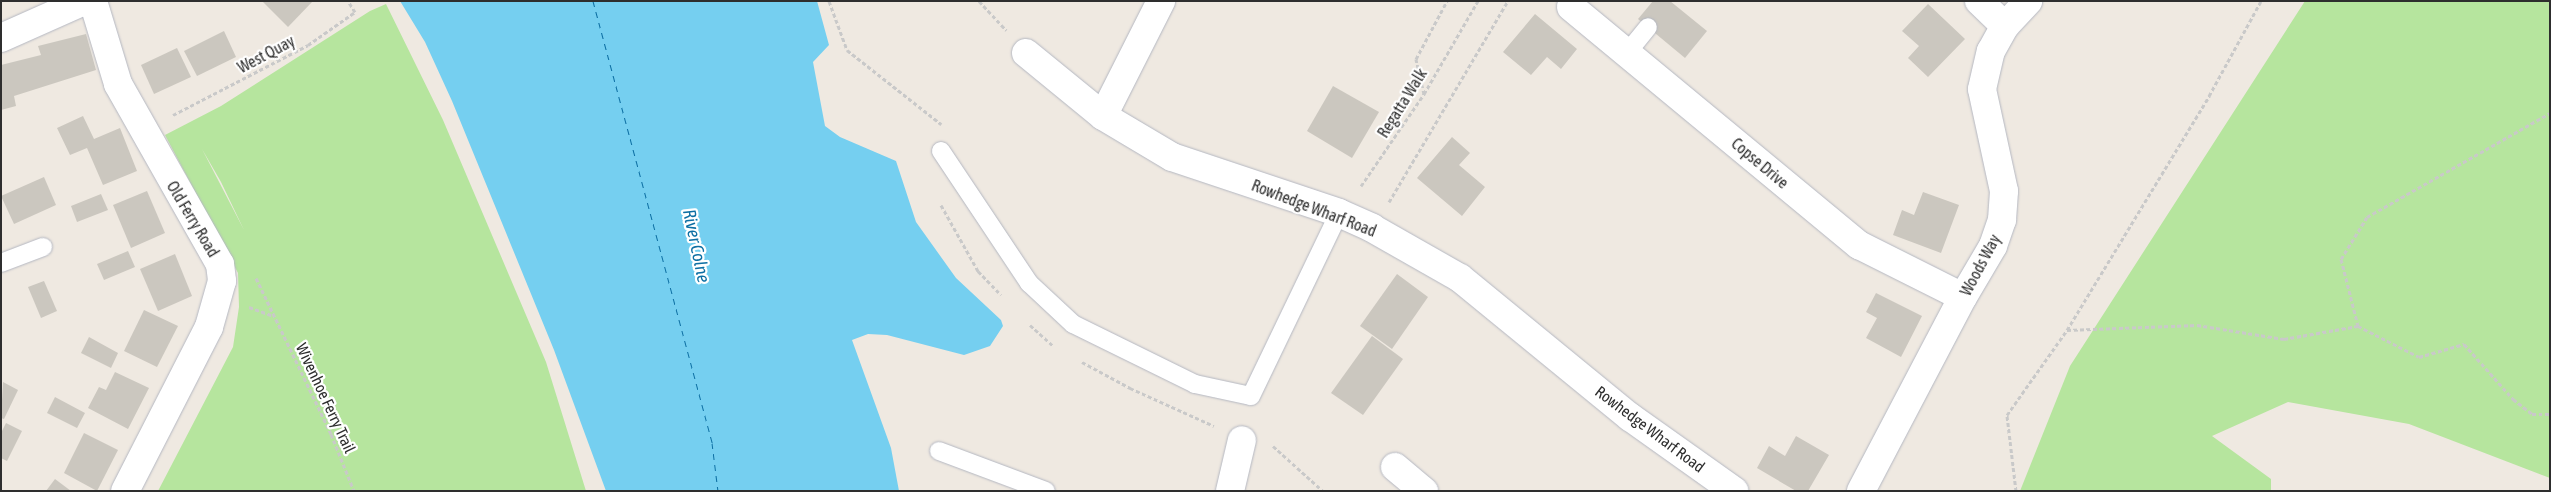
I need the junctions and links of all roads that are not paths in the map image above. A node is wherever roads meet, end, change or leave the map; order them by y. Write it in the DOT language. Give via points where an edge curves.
graph roads {
  1 [pos="84,1"];
  2 [pos="93,1"];
  3 [pos="1161,1"];
  4 [pos="1979,1"];
  5 [pos="2028,1"];
  6 [pos="1571,7"];
  7 [pos="2005,26"];
  8 [pos="1648,27"];
  9 [pos="1,38"];
  10 [pos="1026,53"];
  11 [pos="1627,53"];
  12 [pos="1103,116"];
  13 [pos="942,151"];
  14 [pos="1339,213"];
  15 [pos="43,247"];
  16 [pos="1,263"];
  17 [pos="1963,297"];
  18 [pos="1242,440"];
  19 [pos="939,451"];
  20 [pos="1395,467"];
  21 [pos="1722,487"];
  22 [pos="125,491"];
  23 [pos="1046,491"];
  24 [pos="1230,491"];
  25 [pos="1424,491"];
  26 [pos="1861,491"];
  1 -- 9 [label="street"];
  2 -- 22 [label="street, Old Ferry Road" via="118,84 220,264 222,281 209,326"];
  3 -- 12 [label="street"];
  4 -- 7 [label="street"];
  5 -- 7 [label="street, Woods Way"];
  6 -- 11 [label="street, Copse Drive"];
  7 -- 17 [label="street, Woods Way" via="1991,51 1982,89 2004,191 2002,220 1993,246"];
  8 -- 11 [label="lane"];
  10 -- 12 [label="street, Rowhedge Wharf Road"];
  11 -- 17 [label="street, Copse Drive" via="1859,245"];
  12 -- 14 [label="street, Rowhedge Wharf Road" via="1172,157"];
  13 -- 14 [label="lane" via="1029,283 1073,324 1196,384 1251,396"];
  14 -- 21 [label="street, Rowhedge Wharf Road" via="1460,278 1630,417"];
  15 -- 16 [label="lane"];
  17 -- 26 [label="street, Woods Way"];
  18 -- 24 [label="street"];
  19 -- 23 [label="lane"];
  20 -- 25 [label="street"];
}
